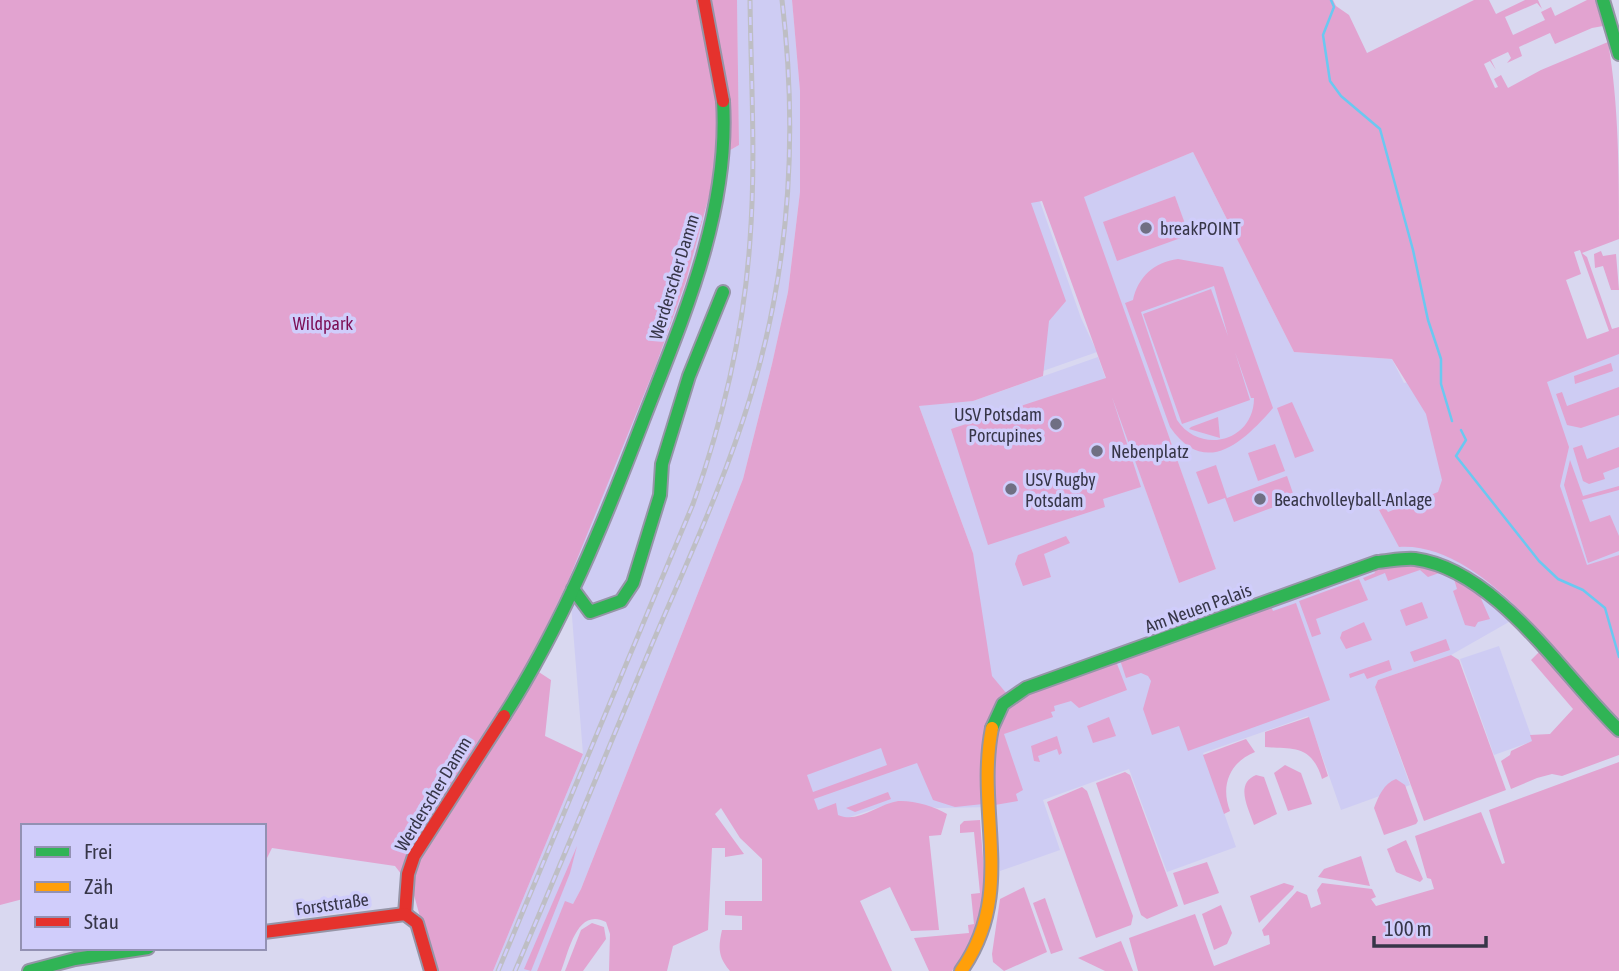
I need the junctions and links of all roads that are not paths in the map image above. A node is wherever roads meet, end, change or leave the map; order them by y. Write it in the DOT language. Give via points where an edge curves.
graph roads {
  1 [pos="704,0"];
  2 [pos="1603,0"];
  3 [pos="1619,54"];
  4 [pos="723,292"];
  5 [pos="573,589"];
  6 [pos="1619,730"];
  7 [pos="405,914"];
  8 [pos="266,932"];
  9 [pos="135,950"];
  10 [pos="29,971"];
  11 [pos="430,971"];
  12 [pos="961,971"];
  1 -- 5 [label="street, Werderscher Damm" via="722,90 725,137 721,177 688,304"];
  2 -- 3 [label="street"];
  4 -- 5 [label="street" via="689,376 633,583 621,601 590,612"];
  5 -- 7 [label="street, Werderscher Damm" via="510,707 424,836 408,874"];
  6 -- 12 [label="street, Am Neuen Palais" via="1495,600 1430,561 1406,557 1377,562 1027,688 1002,705 992,726 988,758 993,891 982,937"];
  7 -- 8 [label="street, Forststraße"];
  7 -- 11 [label="street" via="417,923"];
  9 -- 10 [label="street"];
}
